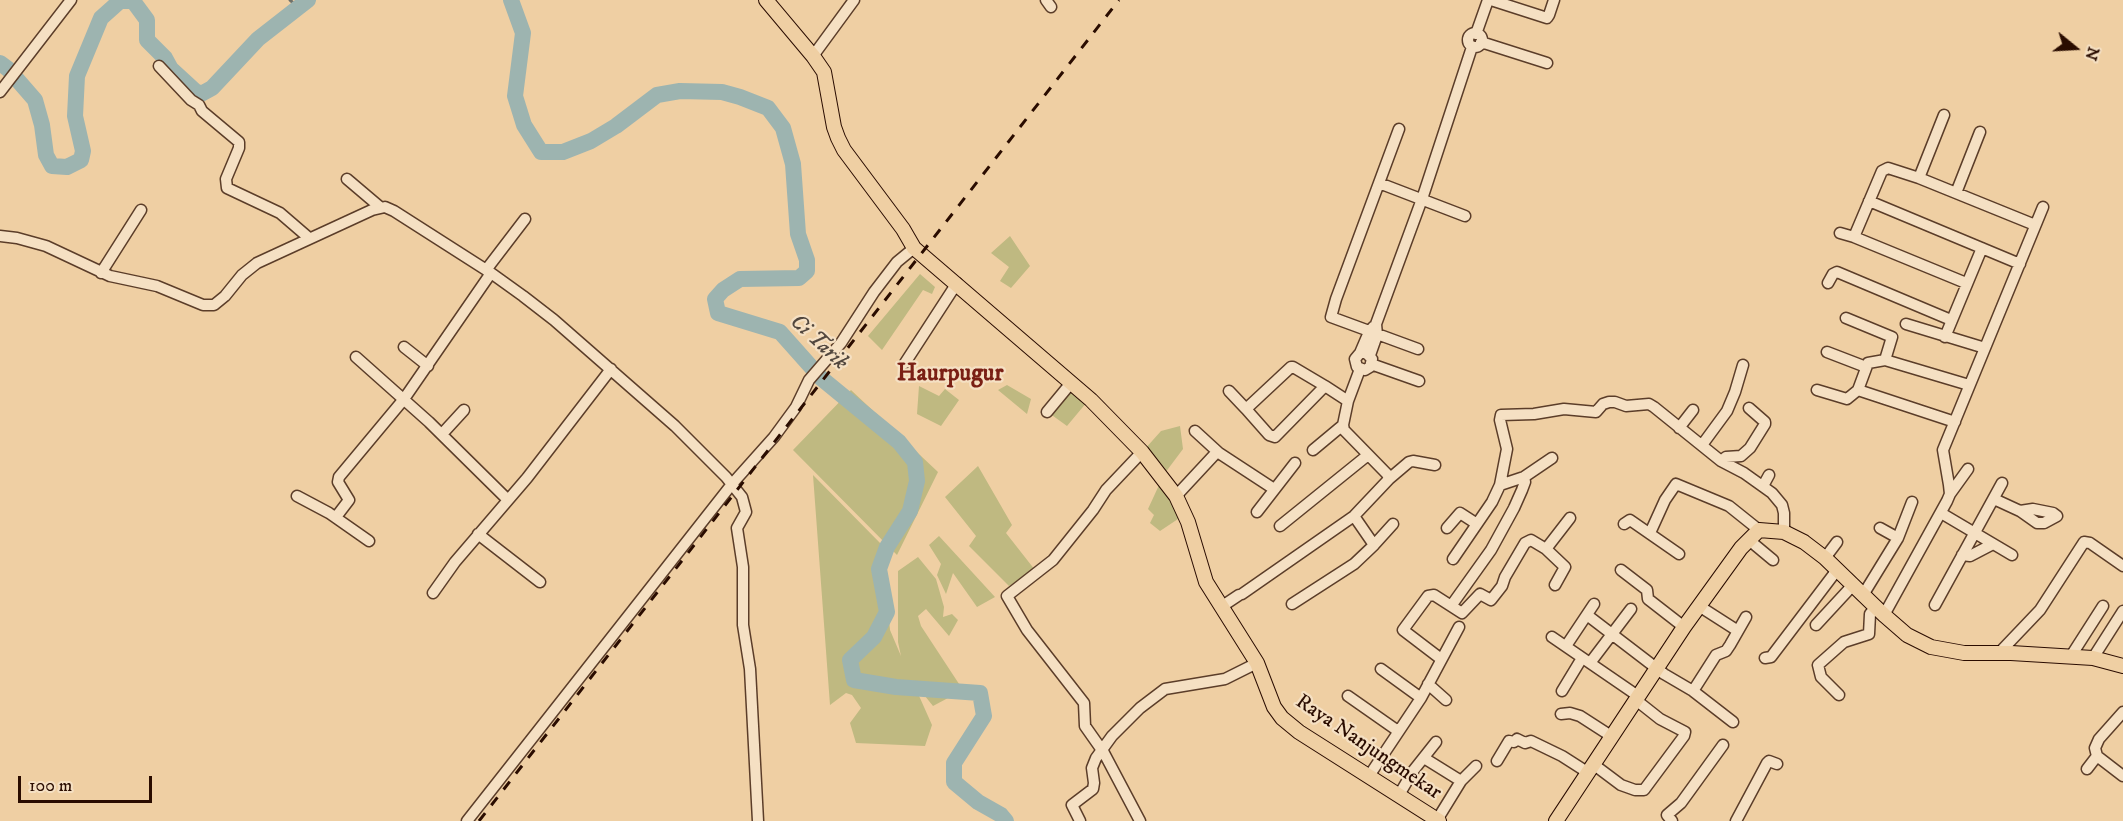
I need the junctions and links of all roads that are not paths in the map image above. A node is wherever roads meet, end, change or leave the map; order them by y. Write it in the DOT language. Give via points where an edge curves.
graph roads {
  1 [pos="71,0"];
  2 [pos="766,0"];
  3 [pos="854,0"];
  4 [pos="1489,0"];
  5 [pos="1554,0"];
  6 [pos="1511,3"];
  7 [pos="1477,41"];
  8 [pos="813,56"];
  9 [pos="1546,63"];
  10 [pos="159,66"];
  11 [pos="1,90"];
  12 [pos="1944,115"];
  13 [pos="1399,129"];
  14 [pos="1980,132"];
  15 [pos="347,178"];
  16 [pos="1919,178"];
  17 [pos="1379,183"];
  18 [pos="1956,193"];
  19 [pos="1422,199"];
  20 [pos="1869,201"];
  21 [pos="380,207"];
  22 [pos="2043,207"];
  23 [pos="141,210"];
  24 [pos="1466,216"];
  25 [pos="525,219"];
  26 [pos="2035,225"];
  27 [pos="1840,233"];
  28 [pos="0,236"];
  29 [pos="1854,237"];
  30 [pos="309,238"];
  31 [pos="914,248"];
  32 [pos="1982,248"];
  33 [pos="2020,264"];
  34 [pos="489,272"];
  35 [pos="101,273"];
  36 [pos="957,283"];
  37 [pos="1828,283"];
  38 [pos="1966,283"];
  39 [pos="1846,318"];
  40 [pos="1952,320"];
  41 [pos="1906,324"];
  42 [pos="1374,330"];
  43 [pos="1945,337"];
  44 [pos="404,347"];
  45 [pos="1985,348"];
  46 [pos="1418,349"];
  47 [pos="1827,352"];
  48 [pos="356,357"];
  49 [pos="1367,358"];
  50 [pos="1885,360"];
  51 [pos="905,363"];
  52 [pos="1743,365"];
  53 [pos="428,366"];
  54 [pos="1866,367"];
  55 [pos="611,369"];
  56 [pos="1360,369"];
  57 [pos="1419,381"];
  58 [pos="1071,383"];
  59 [pos="1969,385"];
  60 [pos="1325,386"];
  61 [pos="1816,390"];
  62 [pos="1858,390"];
  63 [pos="1229,391"];
  64 [pos="404,399"];
  65 [pos="1348,401"];
  66 [pos="1749,408"];
  67 [pos="1246,409"];
  68 [pos="464,410"];
  69 [pos="1693,410"];
  70 [pos="1047,412"];
  71 [pos="1954,422"];
  72 [pos="1343,425"];
  73 [pos="1679,428"];
  74 [pos="1195,431"];
  75 [pos="442,434"];
  76 [pos="1702,445"];
  77 [pos="1313,450"];
  78 [pos="1142,452"];
  79 [pos="1219,453"];
  80 [pos="1368,455"];
  81 [pos="1552,458"];
  82 [pos="1721,460"];
  83 [pos="1295,463"];
  84 [pos="1435,465"];
  85 [pos="1968,469"];
  86 [pos="1769,476"];
  87 [pos="1524,477"];
  88 [pos="1389,479"];
  89 [pos="2002,483"];
  90 [pos="732,484"];
  91 [pos="1500,485"];
  92 [pos="1762,486"];
  93 [pos="1274,489"];
  94 [pos="1950,494"];
  95 [pos="297,496"];
  96 [pos="1176,496"];
  97 [pos="1994,499"];
  98 [pos="508,500"];
  99 [pos="1912,502"];
  100 [pos="1257,512"];
  101 [pos="2019,512"];
  102 [pos="1941,513"];
  103 [pos="1354,516"];
  104 [pos="336,517"];
  105 [pos="1570,518"];
  106 [pos="1393,524"];
  107 [pos="1477,524"];
  108 [pos="1624,524"];
  109 [pos="1280,526"];
  110 [pos="1447,528"];
  111 [pos="1880,528"];
  112 [pos="1784,532"];
  113 [pos="1975,532"];
  114 [pos="1650,533"];
  115 [pos="478,534"];
  116 [pos="1754,535"];
  117 [pos="1898,538"];
  118 [pos="369,541"];
  119 [pos="1837,542"];
  120 [pos="1993,544"];
  121 [pos="1374,545"];
  122 [pos="1546,549"];
  123 [pos="1679,554"];
  124 [pos="1962,555"];
  125 [pos="2012,555"];
  126 [pos="1825,558"];
  127 [pos="1453,559"];
  128 [pos="1773,560"];
  129 [pos="2123,566"];
  130 [pos="1621,570"];
  131 [pos="1837,570"];
  132 [pos="540,582"];
  133 [pos="1555,585"];
  134 [pos="1858,590"];
  135 [pos="433,593"];
  136 [pos="1459,595"];
  137 [pos="1292,604"];
  138 [pos="1471,604"];
  139 [pos="1594,604"];
  140 [pos="1935,605"];
  141 [pos="1450,606"];
  142 [pos="1699,606"];
  143 [pos="2103,606"];
  144 [pos="1221,607"];
  145 [pos="1631,609"];
  146 [pos="2123,611"];
  147 [pos="1880,612"];
  148 [pos="1587,615"];
  149 [pos="1746,617"];
  150 [pos="1816,625"];
  151 [pos="1459,627"];
  152 [pos="1684,627"];
  153 [pos="1738,631"];
  154 [pos="1610,634"];
  155 [pos="1551,637"];
  156 [pos="1566,646"];
  157 [pos="2000,652"];
  158 [pos="2071,656"];
  159 [pos="1765,658"];
  160 [pos="2092,658"];
  161 [pos="1442,659"];
  162 [pos="1586,660"];
  163 [pos="1257,663"];
  164 [pos="2123,666"];
  165 [pos="1657,668"];
  166 [pos="1381,669"];
  167 [pos="1428,684"];
  168 [pos="1562,691"];
  169 [pos="1692,691"];
  170 [pos="1839,694"];
  171 [pos="1348,696"];
  172 [pos="1421,698"];
  173 [pos="1637,698"];
  174 [pos="1446,700"];
  175 [pos="2123,712"];
  176 [pos="1561,714"];
  177 [pos="1733,722"];
  178 [pos="1398,731"];
  179 [pos="1611,736"];
  180 [pos="1436,742"];
  181 [pos="1723,745"];
  182 [pos="1102,750"];
  183 [pos="2097,756"];
  184 [pos="1424,758"];
  185 [pos="1497,761"];
  186 [pos="1778,764"];
  187 [pos="1476,766"];
  188 [pos="1590,768"];
  189 [pos="2087,769"];
  190 [pos="1369,776"];
  191 [pos="2123,776"];
  192 [pos="1461,781"];
  193 [pos="1399,795"];
  194 [pos="1438,820"];
  195 [pos="467,821"];
  196 [pos="758,821"];
  197 [pos="1080,821"];
  198 [pos="1140,821"];
  199 [pos="1556,821"];
  200 [pos="1672,821"];
  201 [pos="1736,821"];
  1 -- 11 [label="street"];
  2 -- 8 [label="main road"];
  3 -- 8 [label="street"];
  4 -- 6 [label="street"];
  4 -- 7 [label="street"];
  5 -- 6 [label="street" via="1547,18"];
  7 -- 9 [label="street"];
  7 -- 19 [label="street"];
  8 -- 31 [label="main road" via="824,72 841,144"];
  10 -- 30 [label="street" via="238,142 226,179 227,188 280,213"];
  12 -- 16 [label="street"];
  13 -- 17 [label="street"];
  14 -- 18 [label="street"];
  15 -- 21 [label="street"];
  16 -- 18 [label="street"];
  16 -- 20 [label="street" via="1886,168"];
  17 -- 19 [label="street"];
  17 -- 42 [label="street" via="1331,314 1333,319"];
  18 -- 26 [label="street"];
  19 -- 24 [label="street"];
  19 -- 42 [label="street"];
  20 -- 29 [label="street"];
  20 -- 32 [label="street"];
  21 -- 30 [label="street"];
  21 -- 34 [label="street" via="394,211"];
  22 -- 26 [label="street"];
  23 -- 35 [label="street"];
  25 -- 34 [label="street"];
  26 -- 33 [label="street"];
  27 -- 29 [label="street"];
  28 -- 35 [label="street" via="46,246"];
  29 -- 38 [label="street"];
  30 -- 35 [label="street" via="250,267 214,305"];
  31 -- 36 [label="main road"];
  31 -- 90 [label="street" via="897,262 841,343 809,380 774,437"];
  32 -- 33 [label="street"];
  32 -- 38 [label="street"];
  33 -- 45 [label="street"];
  34 -- 53 [label="street"];
  34 -- 55 [label="street"];
  36 -- 51 [label="street"];
  36 -- 58 [label="main road"];
  37 -- 40 [label="street" via="1837,272"];
  38 -- 40 [label="street"];
  39 -- 50 [label="street" via="1891,337"];
  40 -- 43 [label="street"];
  41 -- 43 [label="street"];
  42 -- 46 [label="street"];
  42 -- 49 [label="street"];
  43 -- 45 [label="street"];
  44 -- 53 [label="street"];
  45 -- 59 [label="street"];
  47 -- 54 [label="street"];
  48 -- 64 [label="street"];
  49 -- 56 [label="street" via="1368,369"];
  49 -- 56 [label="street" via="1356,357 1354,362"];
  49 -- 57 [label="street"];
  50 -- 54 [label="street"];
  50 -- 59 [label="street"];
  52 -- 76 [label="street" via="1726,411"];
  53 -- 64 [label="street"];
  54 -- 62 [label="street"];
  55 -- 90 [label="street"];
  55 -- 98 [label="street"];
  56 -- 65 [label="street"];
  58 -- 70 [label="street"];
  58 -- 78 [label="main road"];
  59 -- 71 [label="street"];
  60 -- 65 [label="street"];
  60 -- 67 [label="street" via="1290,367"];
  60 -- 67 [label="street" via="1275,437"];
  61 -- 62 [label="street" via="1847,399"];
  62 -- 71 [label="street"];
  63 -- 67 [label="street"];
  64 -- 75 [label="street"];
  64 -- 104 [label="street" via="339,477 349,500"];
  65 -- 72 [label="street"];
  66 -- 82 [label="street" via="1765,423 1741,456"];
  68 -- 75 [label="street"];
  69 -- 73 [label="street"];
  71 -- 94 [label="street" via="1942,453"];
  72 -- 77 [label="street"];
  72 -- 80 [label="street" via="1346,434"];
  73 -- 76 [label="street"];
  73 -- 91 [label="street" via="1649,404 1626,406 1616,402 1605,403 1596,411 1564,409 1503,414 1500,418 1507,449"];
  74 -- 79 [label="street"];
  75 -- 98 [label="street"];
  76 -- 82 [label="street"];
  78 -- 96 [label="main road"];
  78 -- 182 [label="street" via="1106,490 1053,560 1006,596 1027,630 1084,703 1085,726"];
  79 -- 93 [label="street"];
  79 -- 96 [label="street"];
  80 -- 88 [label="street"];
  80 -- 109 [label="street"];
  81 -- 87 [label="street"];
  82 -- 92 [label="street"];
  83 -- 93 [label="street"];
  84 -- 88 [label="street" via="1413,460"];
  85 -- 94 [label="street"];
  86 -- 92 [label="street"];
  87 -- 91 [label="street"];
  87 -- 136 [label="street" via="1510,517"];
  88 -- 103 [label="street"];
  89 -- 97 [label="street"];
  90 -- 195 [label="street"];
  90 -- 196 [label="street" via="746,507 737,528 743,567 743,625 750,669"];
  91 -- 107 [label="street"];
  92 -- 112 [label="street" via="1782,505"];
  93 -- 100 [label="street"];
  94 -- 102 [label="street"];
  95 -- 104 [label="street"];
  96 -- 144 [label="main road" via="1206,582"];
  97 -- 101 [label="street"];
  97 -- 113 [label="street"];
  98 -- 115 [label="street"];
  99 -- 117 [label="street"];
  102 -- 113 [label="street"];
  102 -- 147 [label="street"];
  103 -- 121 [label="street"];
  103 -- 144 [label="street"];
  104 -- 118 [label="street"];
  105 -- 122 [label="street"];
  106 -- 121 [label="street"];
  107 -- 110 [label="street" via="1460,513"];
  107 -- 127 [label="street"];
  108 -- 114 [label="street" via="1630,520"];
  111 -- 117 [label="street"];
  112 -- 116 [label="main road"];
  112 -- 126 [label="main road"];
  113 -- 120 [label="street"];
  113 -- 124 [label="street"];
  114 -- 116 [label="street" via="1676,484 1729,506"];
  114 -- 123 [label="street"];
  115 -- 132 [label="street"];
  115 -- 135 [label="street"];
  116 -- 128 [label="street"];
  116 -- 142 [label="main road" via="1740,548"];
  117 -- 134 [label="street"];
  119 -- 126 [label="street"];
  120 -- 124 [label="street" via="1972,556"];
  120 -- 125 [label="street"];
  121 -- 137 [label="street" via="1354,564"];
  122 -- 133 [label="street" via="1565,567"];
  122 -- 138 [label="street" via="1527,541 1491,599 1480,594"];
  124 -- 140 [label="street"];
  126 -- 131 [label="main road"];
  129 -- 157 [label="street" via="2084,542 2040,610"];
  130 -- 152 [label="street"];
  131 -- 134 [label="main road"];
  131 -- 159 [label="street" via="1771,657"];
  134 -- 147 [label="main road"];
  134 -- 150 [label="street"];
  136 -- 138 [label="street"];
  136 -- 141 [label="street"];
  138 -- 141 [label="street" via="1462,613"];
  139 -- 148 [label="street"];
  141 -- 161 [label="street" via="1431,594 1403,630"];
  142 -- 152 [label="main road"];
  142 -- 153 [label="street"];
  143 -- 158 [label="street"];
  144 -- 163 [label="main road"];
  145 -- 154 [label="street"];
  146 -- 160 [label="street"];
  147 -- 157 [label="main road" via="1931,647 1964,653"];
  147 -- 170 [label="street" via="1870,614 1869,634 1844,642 1818,665 1821,677"];
  148 -- 154 [label="street"];
  148 -- 156 [label="street"];
  149 -- 153 [label="street"];
  151 -- 161 [label="street"];
  152 -- 165 [label="main road"];
  153 -- 169 [label="street"];
  154 -- 162 [label="street"];
  154 -- 165 [label="street"];
  155 -- 156 [label="street"];
  156 -- 162 [label="street"];
  157 -- 158 [label="main road"];
  158 -- 160 [label="main road"];
  160 -- 164 [label="main road"];
  161 -- 167 [label="street"];
  162 -- 168 [label="street"];
  162 -- 173 [label="street"];
  163 -- 182 [label="street" via="1225,679 1161,691"];
  163 -- 190 [label="main road, Raya Nanjungmekar" via="1274,707 1287,724"];
  165 -- 169 [label="street"];
  165 -- 173 [label="main road"];
  166 -- 172 [label="street"];
  167 -- 172 [label="street"];
  167 -- 174 [label="street"];
  169 -- 177 [label="street"];
  171 -- 178 [label="street"];
  172 -- 178 [label="street"];
  173 -- 179 [label="main road"];
  173 -- 188 [label="street" via="1660,719 1684,732 1684,736 1644,790 1622,785"];
  175 -- 183 [label="street" via="2099,739"];
  176 -- 179 [label="street" via="1580,716"];
  178 -- 190 [label="street"];
  179 -- 188 [label="main road"];
  180 -- 184 [label="street"];
  181 -- 200 [label="street" via="1682,804 1667,815"];
  182 -- 197 [label="street" via="1094,763 1093,789 1072,805"];
  182 -- 198 [label="street"];
  183 -- 189 [label="street"];
  183 -- 191 [label="street"];
  184 -- 192 [label="street"];
  184 -- 193 [label="street"];
  185 -- 188 [label="street" via="1509,741 1517,739 1531,741"];
  186 -- 201 [label="street" via="1767,763"];
  187 -- 192 [label="street"];
  188 -- 199 [label="main road"];
  190 -- 193 [label="main road, Raya Nanjungmekar"];
  192 -- 194 [label="street"];
  193 -- 194 [label="main road, Raya Nanjungmekar"];
}
